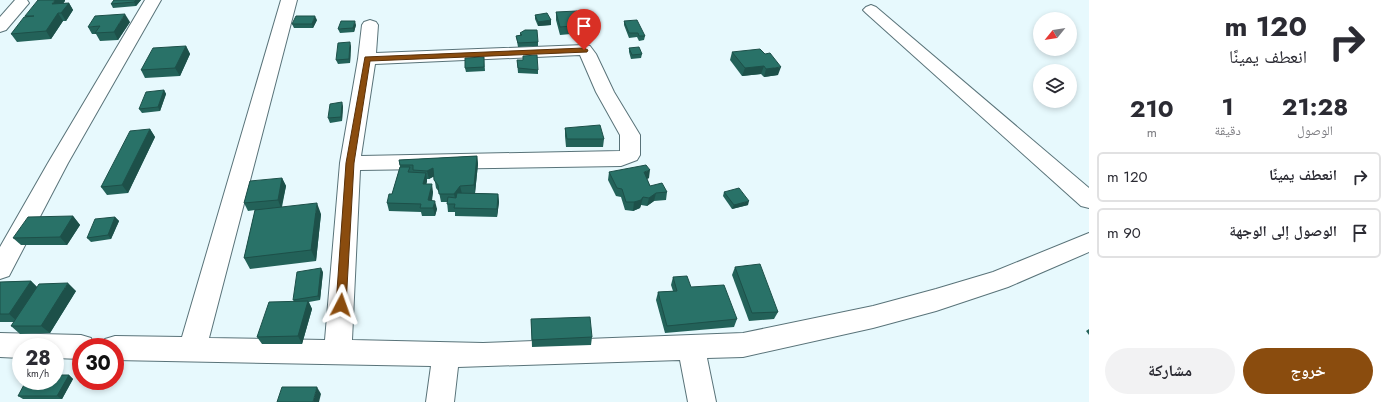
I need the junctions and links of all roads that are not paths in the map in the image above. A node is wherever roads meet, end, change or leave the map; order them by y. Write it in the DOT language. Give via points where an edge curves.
graph roads {
  1 [pos="153,0"];
  2 [pos="289,0"];
  3 [pos="21,2"];
  4 [pos="871,10"];
  5 [pos="370,25"];
  6 [pos="0,27"];
  7 [pos="367,59"];
  8 [pos="350,163"];
  9 [pos="1089,200"];
  10 [pos="1089,242"];
  11 [pos="0,269"];
  12 [pos="0,344"];
  13 [pos="72,347"];
  14 [pos="691,347"];
  15 [pos="124,348"];
  16 [pos="192,349"];
  17 [pos="338,352"];
  18 [pos="446,354"];
  19 [pos="440,402"];
  20 [pos="702,402"];
  1 -- 11 [label="street"];
  2 -- 16 [label="street"];
  3 -- 6 [label="street"];
  4 -- 9 [label="street"];
  5 -- 7 [label="street"];
  7 -- 8 [label="street"];
  7 -- 8 [label="street" via="584,50 630,135 630,155 621,159"];
  8 -- 17 [label="street"];
  10 -- 14 [label="street" via="999,280 873,317 743,345"];
  12 -- 13 [label="street"];
  14 -- 18 [label="street" via="601,352"];
  14 -- 20 [label="street"];
  15 -- 16 [label="street"];
  16 -- 17 [label="street"];
  17 -- 18 [label="street"];
  18 -- 19 [label="street"];
}
